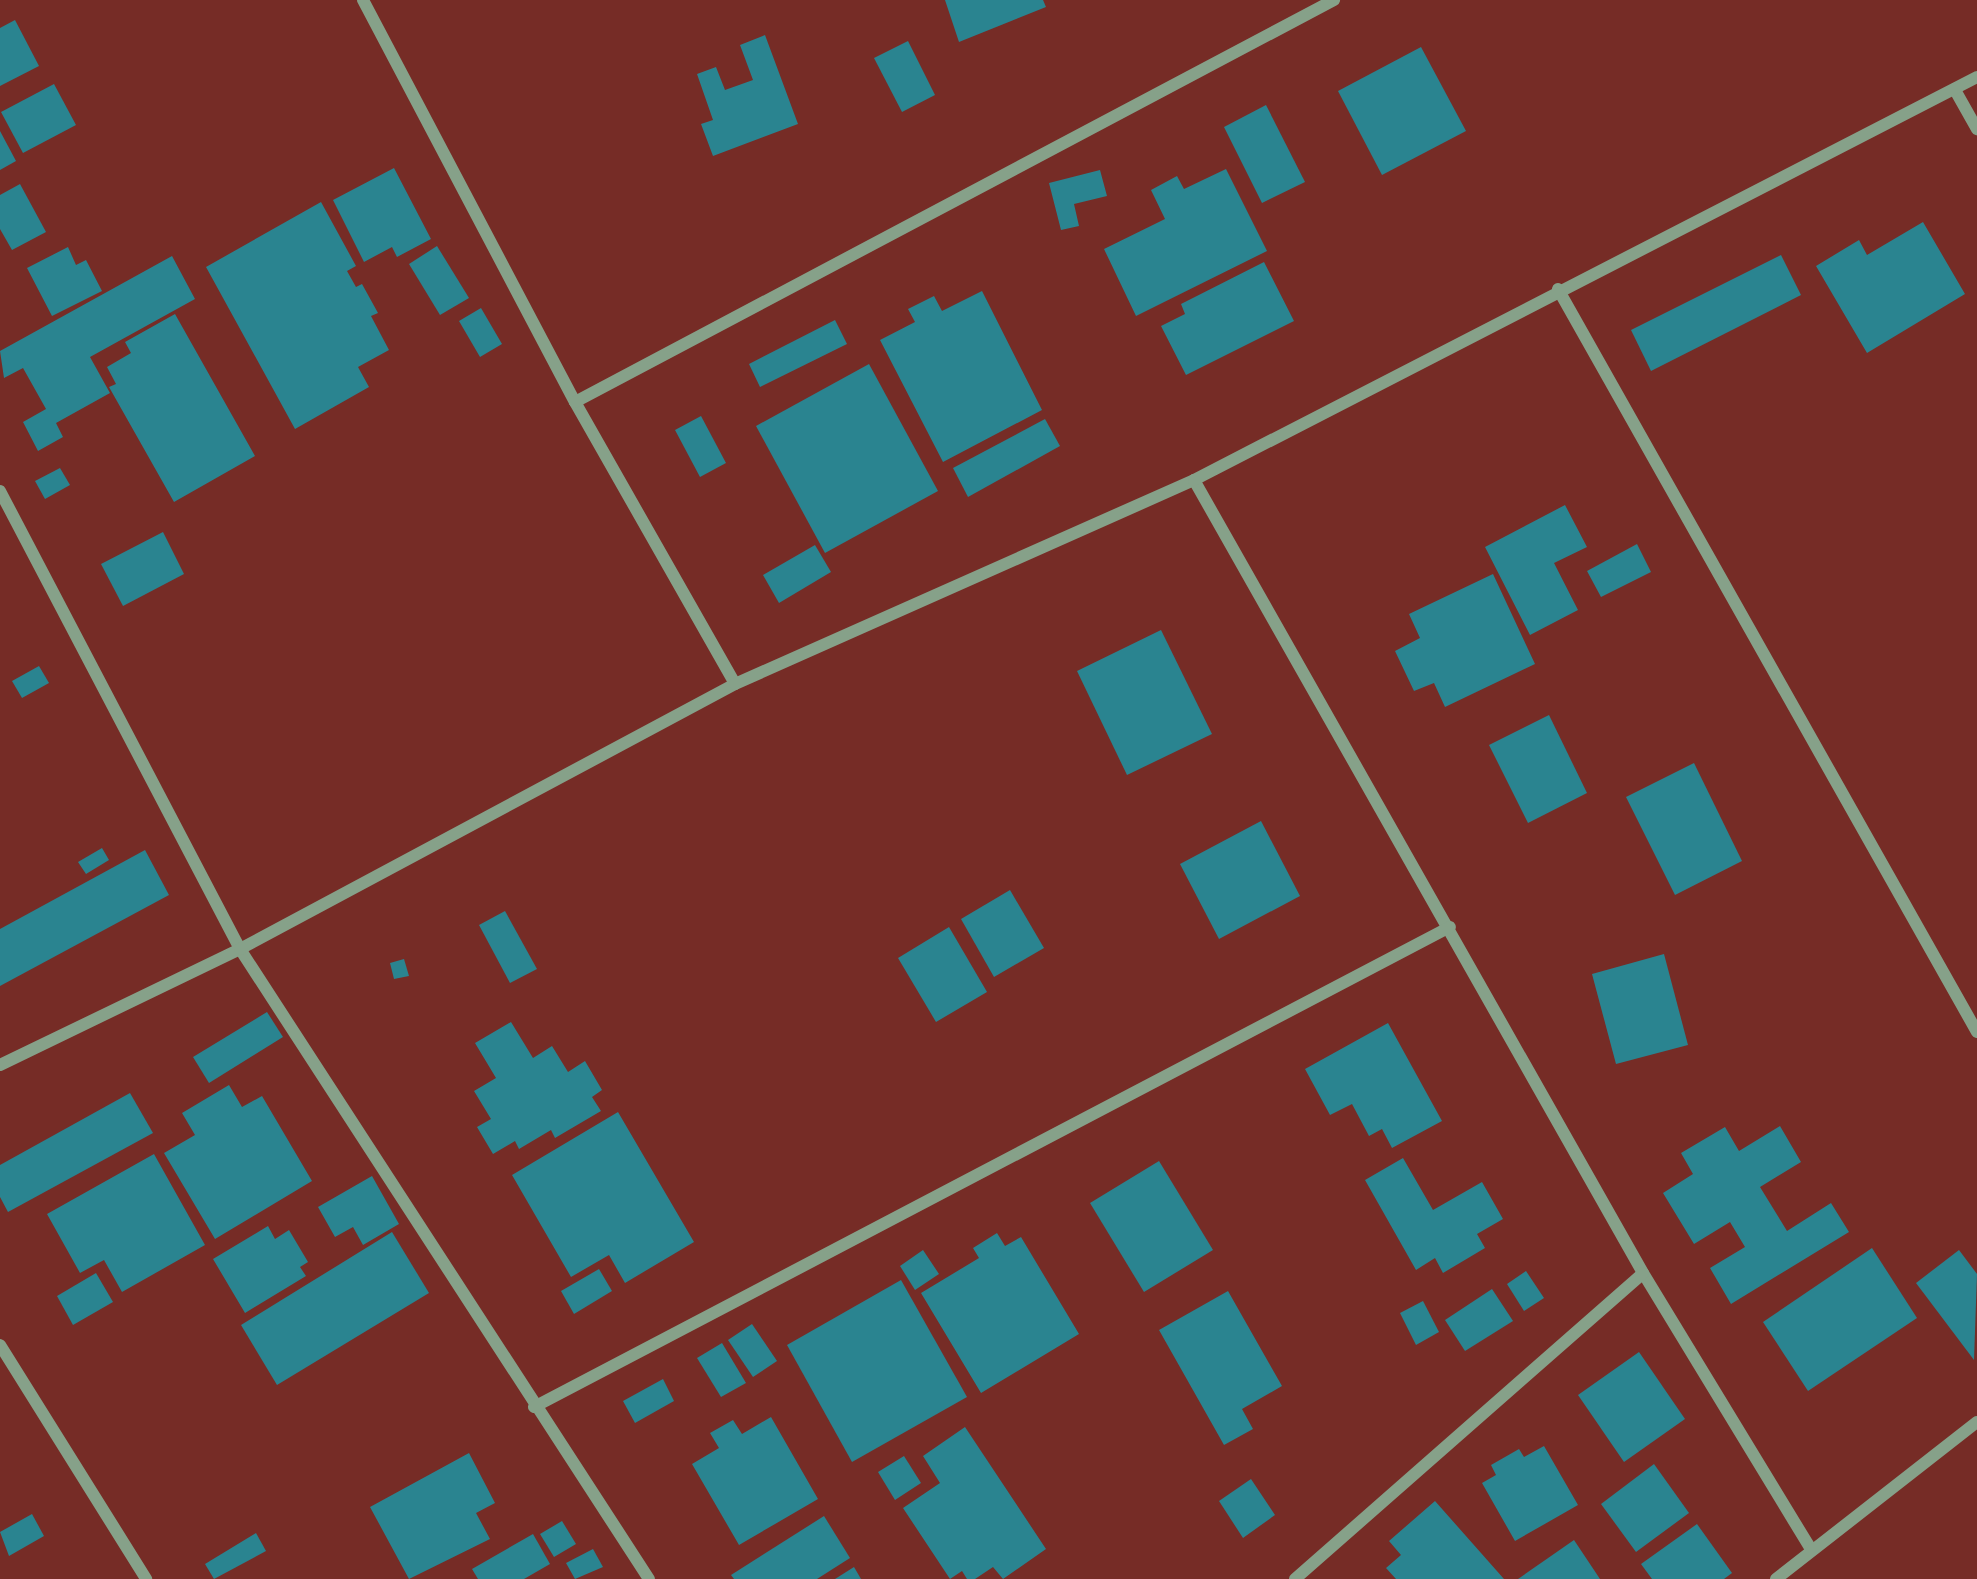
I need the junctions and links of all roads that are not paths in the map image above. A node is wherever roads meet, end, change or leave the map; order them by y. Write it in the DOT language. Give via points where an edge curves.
graph roads {
  1 [pos="363,0"];
  2 [pos="1334,0"];
  3 [pos="1977,77"];
  4 [pos="1955,90"];
  5 [pos="1977,129"];
  6 [pos="1558,289"];
  7 [pos="575,402"];
  8 [pos="1194,480"];
  9 [pos="0,491"];
  10 [pos="735,684"];
  11 [pos="1450,927"];
  12 [pos="240,949"];
  13 [pos="1977,1032"];
  14 [pos="0,1065"];
  15 [pos="1643,1273"];
  16 [pos="0,1345"];
  17 [pos="534,1407"];
  18 [pos="1977,1422"];
  19 [pos="1811,1549"];
  20 [pos="146,1579"];
  21 [pos="649,1579"];
  22 [pos="1295,1579"];
  23 [pos="1776,1579"];
  1 -- 7 [label="street"];
  2 -- 7 [label="street"];
  3 -- 4 [label="street"];
  4 -- 5 [label="street"];
  4 -- 6 [label="street"];
  6 -- 8 [label="street"];
  6 -- 13 [label="street"];
  7 -- 10 [label="street"];
  8 -- 10 [label="street"];
  8 -- 11 [label="street"];
  9 -- 12 [label="street"];
  10 -- 12 [label="street"];
  11 -- 15 [label="street"];
  11 -- 17 [label="street"];
  12 -- 14 [label="street"];
  12 -- 17 [label="street"];
  15 -- 19 [label="street"];
  15 -- 22 [label="street"];
  16 -- 20 [label="street"];
  17 -- 21 [label="street"];
  18 -- 19 [label="street"];
  19 -- 23 [label="street"];
}
